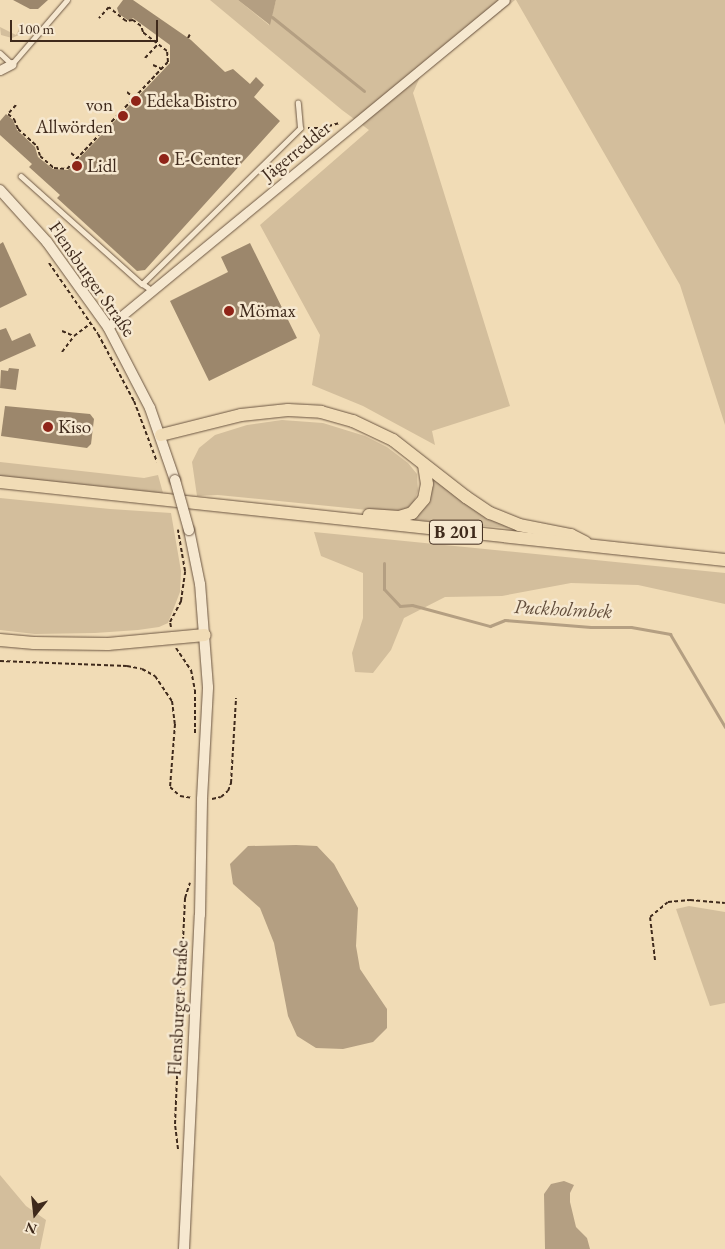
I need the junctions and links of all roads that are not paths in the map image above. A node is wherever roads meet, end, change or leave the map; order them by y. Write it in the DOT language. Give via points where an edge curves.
graph roads {
  1 [pos="67,0"];
  2 [pos="505,0"];
  3 [pos="0,53"];
  4 [pos="12,64"];
  5 [pos="0,70"];
  6 [pos="298,103"];
  7 [pos="22,176"];
  8 [pos="0,190"];
  9 [pos="142,284"];
  10 [pos="152,291"];
  11 [pos="108,327"];
  12 [pos="161,435"];
  13 [pos="424,465"];
  14 [pos="0,482"];
  15 [pos="36,487"];
  16 [pos="0,489"];
  17 [pos="317,518"];
  18 [pos="594,547"];
  19 [pos="725,560"];
  20 [pos="206,635"];
  21 [pos="0,640"];
  22 [pos="184,1249"];
  1 -- 4 [label="lane"];
  2 -- 10 [label="street, Jägerredder"];
  3 -- 4 [label="lane"];
  4 -- 5 [label="street"];
  6 -- 9 [label="lane" via="300,128"];
  7 -- 9 [label="lane"];
  8 -- 11 [label="street, Flensburger Straße" via="47,242"];
  9 -- 10 [label="lane"];
  10 -- 11 [label="street, Jägerredder"];
  11 -- 12 [label="street, Flensburger Straße"];
  12 -- 13 [label="main road" via="241,415 288,410 321,412 353,421 393,440"];
  12 -- 20 [label="street, Flensburger Straße, bridge" via="189,530"];
  13 -- 17 [label="main road" via="427,484 424,499 412,513 399,517 333,514"];
  13 -- 18 [label="main road" via="490,512 519,525 571,535"];
  14 -- 15 [label="main road, B 201"];
  15 -- 16 [label="main road" via="23,491"];
  15 -- 17 [label="main road, B 201"];
  17 -- 18 [label="main road, B 201"];
  18 -- 19 [label="main road, B 201"];
  20 -- 21 [label="main road" via="108,644"];
  20 -- 22 [label="street, Flensburger Straße" via="208,687 200,924"];
}
